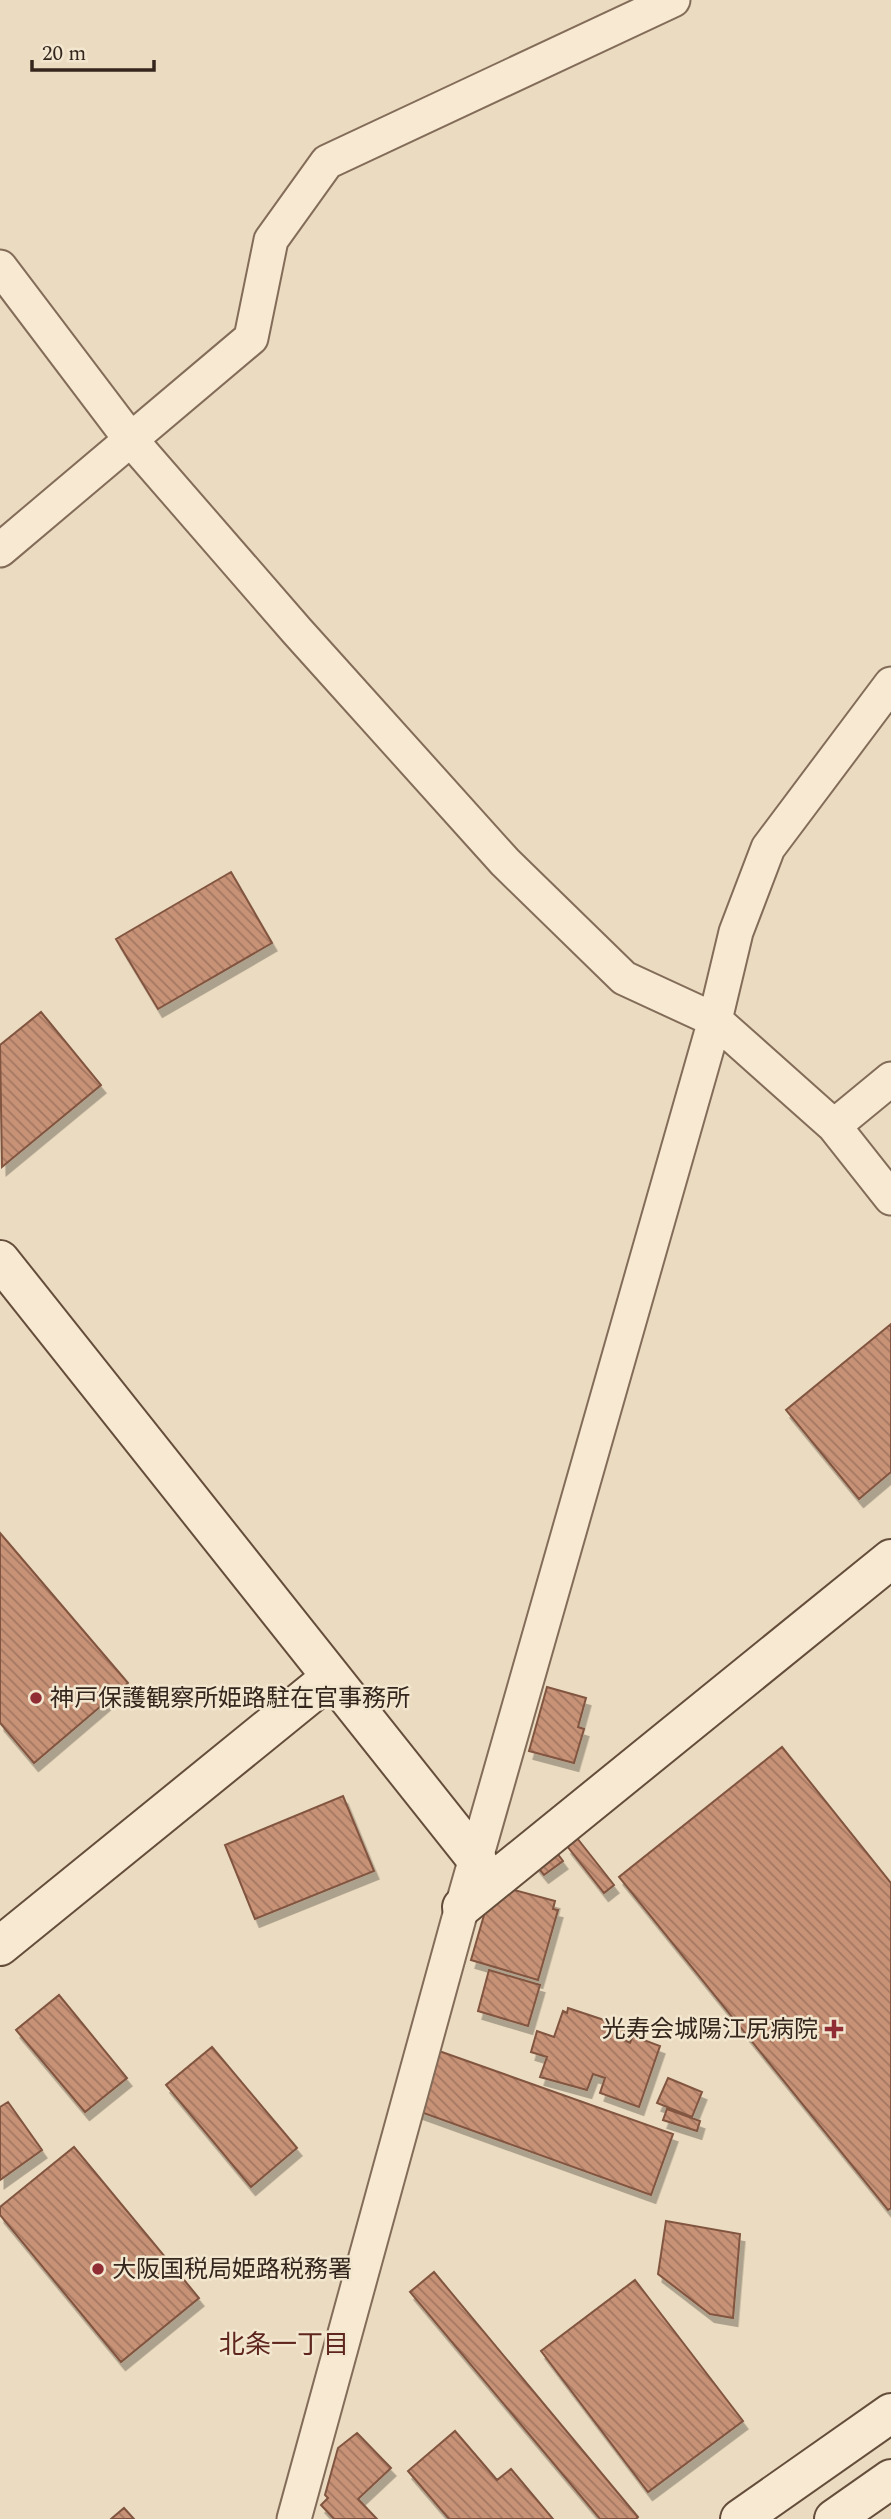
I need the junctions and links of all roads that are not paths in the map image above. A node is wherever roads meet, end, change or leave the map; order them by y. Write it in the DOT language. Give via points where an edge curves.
graph roads {
  1 [pos="673,0"];
  2 [pos="0,267"];
  3 [pos="131,440"];
  4 [pos="0,550"];
  5 [pos="891,684"];
  6 [pos="715,1020"];
  7 [pos="891,1079"];
  8 [pos="834,1126"];
  9 [pos="891,1198"];
  10 [pos="0,1259"];
  11 [pos="891,1559"];
  12 [pos="330,1678"];
  13 [pos="477,1860"];
  14 [pos="462,1907"];
  15 [pos="0,1946"];
  16 [pos="891,2413"];
  17 [pos="891,2479"];
  18 [pos="294,2519"];
  19 [pos="740,2519"];
  20 [pos="834,2519"];
  1 -- 3 [label="street" via="327,162 271,240 251,338"];
  2 -- 3 [label="street"];
  3 -- 4 [label="street"];
  3 -- 6 [label="street" via="505,863 624,978"];
  5 -- 6 [label="street" via="768,848 736,932"];
  6 -- 8 [label="street"];
  6 -- 13 [label="street"];
  7 -- 8 [label="street"];
  8 -- 9 [label="street"];
  10 -- 12 [label="street"];
  11 -- 14 [label="street"];
  12 -- 13 [label="street"];
  12 -- 15 [label="street"];
  13 -- 14 [label="street"];
  14 -- 18 [label="street"];
  16 -- 19 [label="street"];
  17 -- 20 [label="street"];
}
